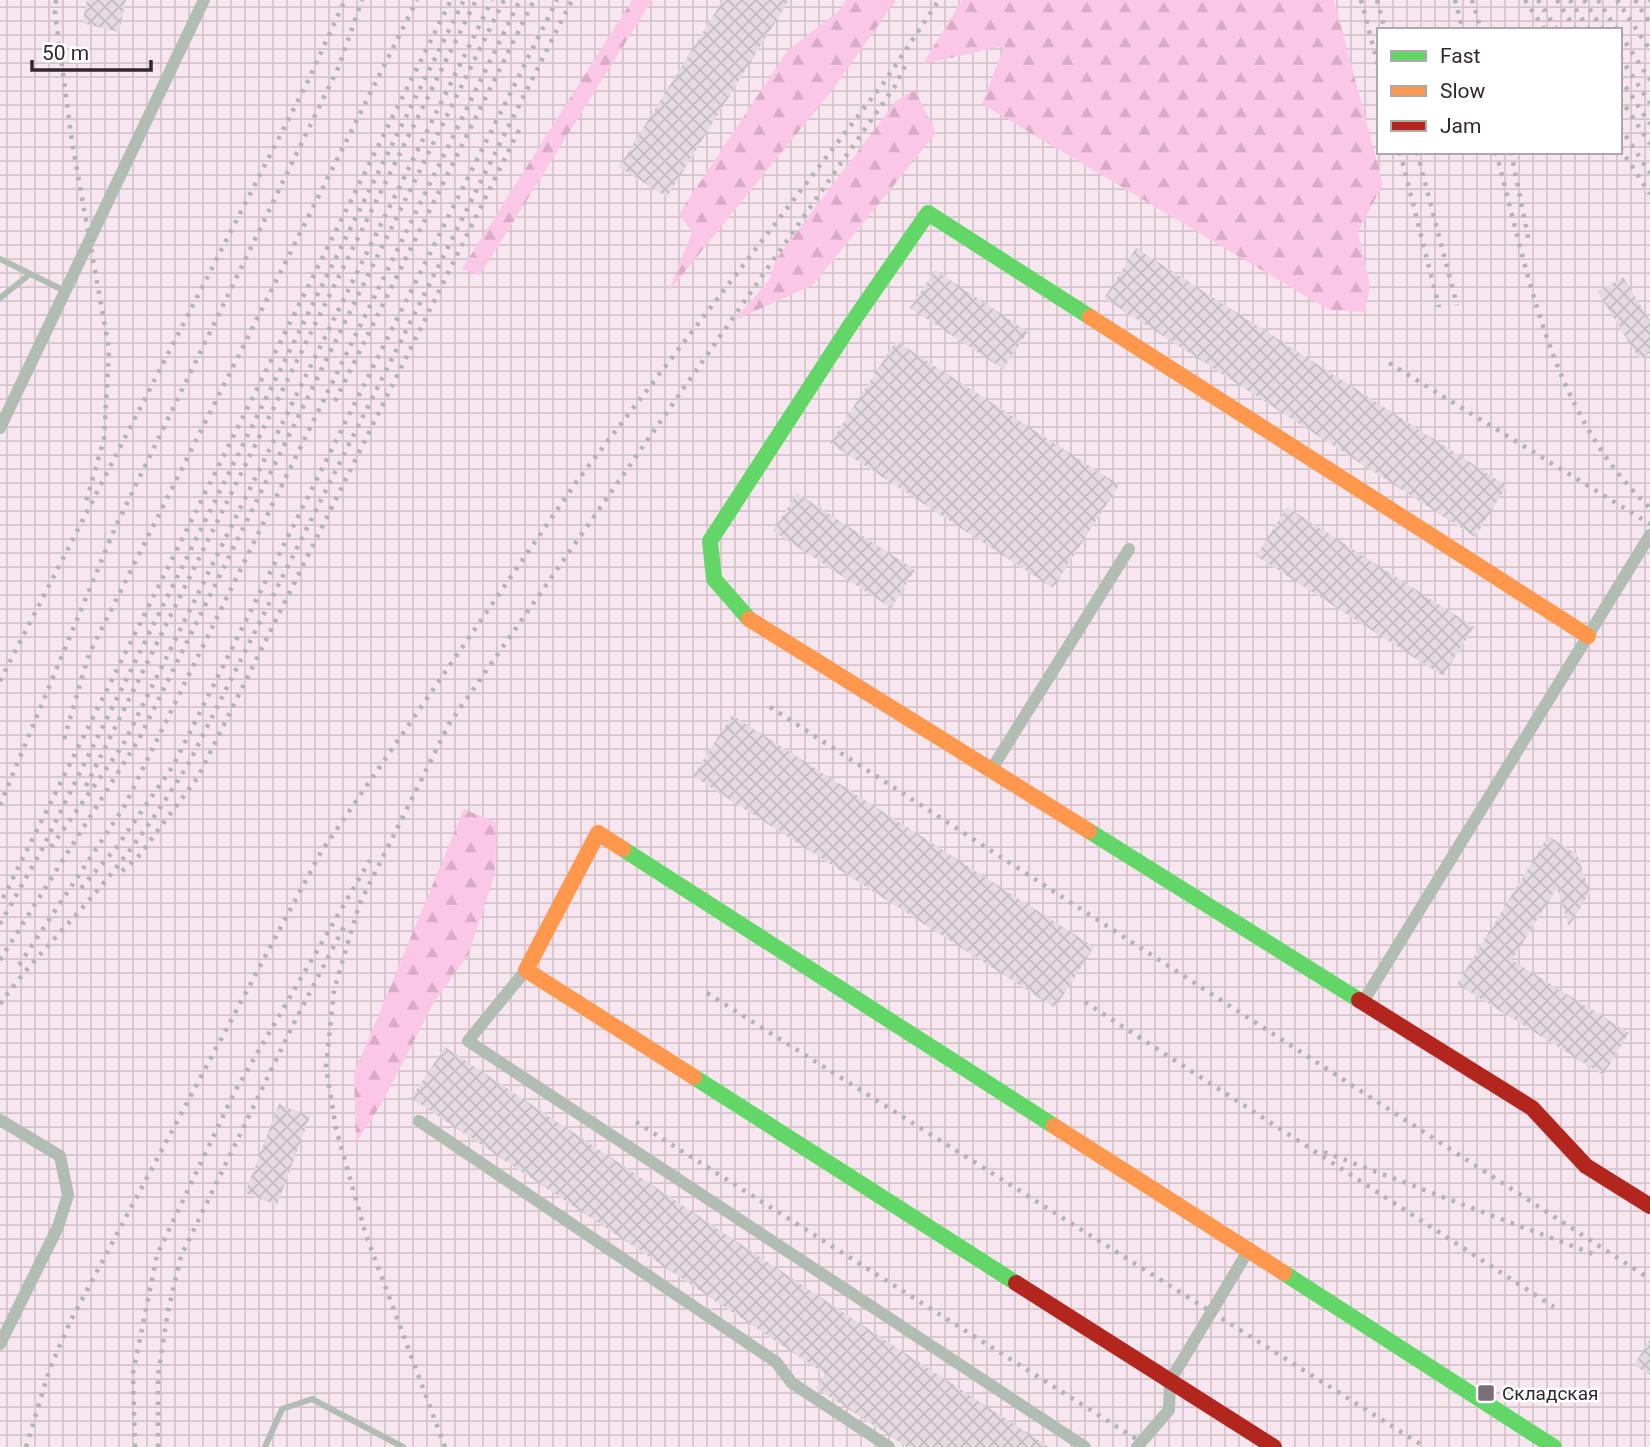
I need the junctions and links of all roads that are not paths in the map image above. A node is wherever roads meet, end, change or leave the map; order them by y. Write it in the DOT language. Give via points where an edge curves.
graph roads {
  1 [pos="204,0"];
  2 [pos="0,259"];
  3 [pos="30,274"];
  4 [pos="65,291"];
  5 [pos="0,298"];
  6 [pos="1,423"];
  7 [pos="1650,535"];
  8 [pos="1129,549"];
  9 [pos="1588,636"];
  10 [pos="991,770"];
  11 [pos="526,970"];
  12 [pos="1363,1002"];
  13 [pos="0,1120"];
  14 [pos="419,1121"];
  15 [pos="1650,1206"];
  16 [pos="1248,1251"];
  17 [pos="0,1344"];
  18 [pos="1170,1381"];
  19 [pos="265,1447"];
  20 [pos="403,1447"];
  21 [pos="889,1447"];
  22 [pos="1085,1447"];
  23 [pos="1137,1447"];
  24 [pos="1274,1447"];
  25 [pos="1554,1447"];
  1 -- 4 [label="street"];
  2 -- 3 [label="lane"];
  3 -- 4 [label="lane"];
  3 -- 5 [label="lane"];
  4 -- 6 [label="street"];
  7 -- 9 [label="street"];
  8 -- 10 [label="street"];
  9 -- 10 [label="street" via="928,213 710,541 714,579 747,618"];
  9 -- 12 [label="street"];
  10 -- 12 [label="street"];
  11 -- 16 [label="street" via="598,833"];
  11 -- 18 [label="street"];
  11 -- 22 [label="street" via="468,1041"];
  12 -- 15 [label="street" via="1532,1108 1586,1166"];
  13 -- 17 [label="street" via="60,1156 68,1195 58,1227"];
  14 -- 21 [label="street" via="776,1362 792,1383"];
  16 -- 18 [label="street"];
  16 -- 25 [label="street"];
  18 -- 23 [label="street" via="1169,1409"];
  18 -- 24 [label="street"];
  19 -- 20 [label="lane" via="282,1409 312,1399"];
}
